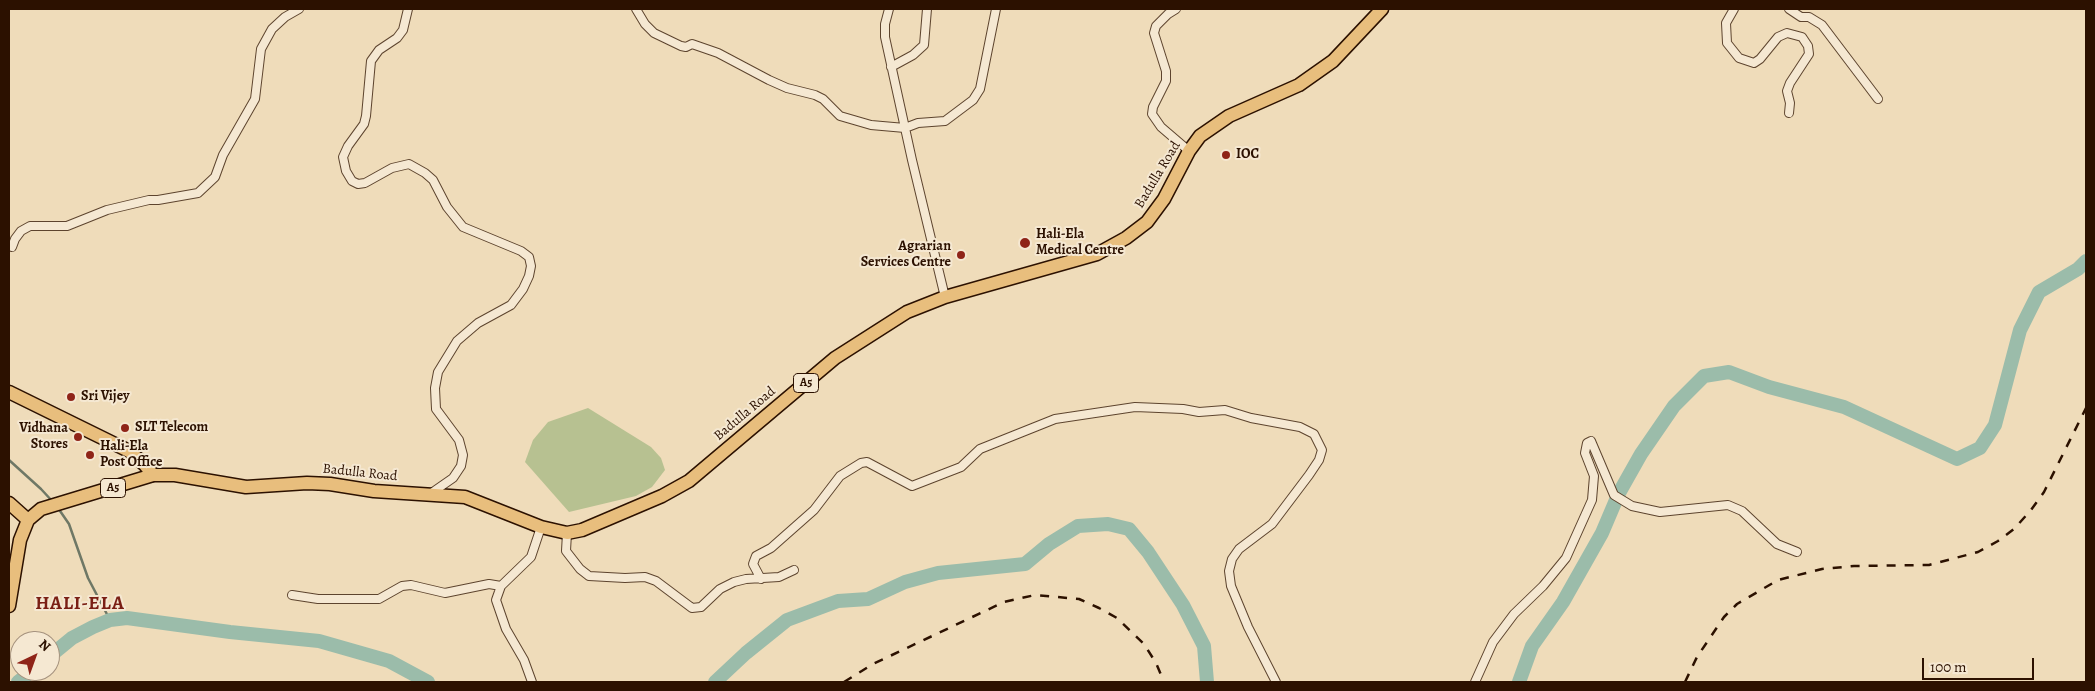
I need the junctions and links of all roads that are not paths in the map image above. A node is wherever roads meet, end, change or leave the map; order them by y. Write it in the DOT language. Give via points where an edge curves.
graph roads {
  1 [pos="299,9"];
  2 [pos="408,9"];
  3 [pos="636,9"];
  4 [pos="890,9"];
  5 [pos="927,9"];
  6 [pos="996,9"];
  7 [pos="1176,9"];
  8 [pos="1382,9"];
  9 [pos="1734,9"];
  10 [pos="1789,9"];
  11 [pos="891,67"];
  12 [pos="1878,99"];
  13 [pos="1789,113"];
  14 [pos="905,128"];
  15 [pos="1189,151"];
  16 [pos="12,247"];
  17 [pos="945,296"];
  18 [pos="9,392"];
  19 [pos="153,475"];
  20 [pos="430,494"];
  21 [pos="9,503"];
  22 [pos="28,520"];
  23 [pos="541,526"];
  24 [pos="567,533"];
  25 [pos="1797,552"];
  26 [pos="794,570"];
  27 [pos="761,579"];
  28 [pos="501,586"];
  29 [pos="292,595"];
  30 [pos="9,606"];
  31 [pos="532,682"];
  32 [pos="1276,682"];
  33 [pos="1475,682"];
  1 -- 16 [label="street" via="272,29 261,49 255,100 223,155 215,177 198,193 107,210 67,226 30,226 21,231"];
  2 -- 20 [label="street" via="403,30 371,61 366,116 343,157 346,170 352,180 365,184 392,168 409,164 433,180 447,207 463,227 521,251 529,257 531,266 524,289 511,305 478,323 457,341 438,372 436,409 459,440 463,455 461,466 453,478"];
  3 -- 14 [label="street" via="654,33 681,46 692,44 718,53 787,88 815,95 840,116 871,125"];
  4 -- 11 [label="street" via="885,38"];
  5 -- 11 [label="street" via="924,45"];
  6 -- 14 [label="street" via="980,89 973,100 946,121 918,123"];
  7 -- 15 [label="street" via="1156,26 1154,32 1166,71 1166,82 1152,114 1161,127"];
  8 -- 15 [label="main road, Badulla Road / A5" via="1333,61 1299,85 1229,116 1200,136"];
  9 -- 13 [label="street" via="1726,23 1727,43 1739,58 1754,62 1760,59 1778,37 1787,33 1802,37 1808,46 1809,54 1787,91"];
  10 -- 12 [label="street" via="1822,25"];
  11 -- 14 [label="street"];
  14 -- 17 [label="street"];
  15 -- 17 [label="main road, Badulla Road / A5" via="1164,199 1147,222 1126,238 1097,254"];
  17 -- 24 [label="main road, Badulla Road / A5" via="907,312 835,358 689,481 662,496 582,530"];
  18 -- 19 [label="main road" via="130,451"];
  19 -- 20 [label="main road, Badulla Road / A5" via="175,475 246,487 307,483"];
  19 -- 22 [label="main road, Badulla Road / A5" via="41,510"];
  20 -- 23 [label="main road, Badulla Road / A5" via="465,497"];
  21 -- 22 [label="main road"];
  22 -- 30 [label="main road" via="20,540"];
  23 -- 24 [label="main road, Badulla Road / A5"];
  23 -- 28 [label="street" via="531,556"];
  24 -- 27 [label="street" via="566,551 589,576 645,577 692,608 701,607 720,589 734,582"];
  25 -- 33 [label="street" via="1777,544 1742,511 1728,505 1660,512 1632,506 1614,495 1591,441 1587,443 1585,453 1594,476 1592,500 1566,558 1514,614 1493,642"];
  26 -- 27 [label="street" via="779,577"];
  27 -- 32 [label="street" via="753,564 756,556 771,548 814,510 840,476 862,463 867,462 912,486 961,467 980,449 1055,419 1135,407 1199,412 1225,410 1300,427 1314,434 1322,450 1309,475 1272,524 1239,549 1229,572 1230,586"];
  28 -- 29 [label="street" via="489,584 445,592 411,585 402,586 379,599"];
  28 -- 31 [label="street" via="496,600 506,630 524,660"];
}
